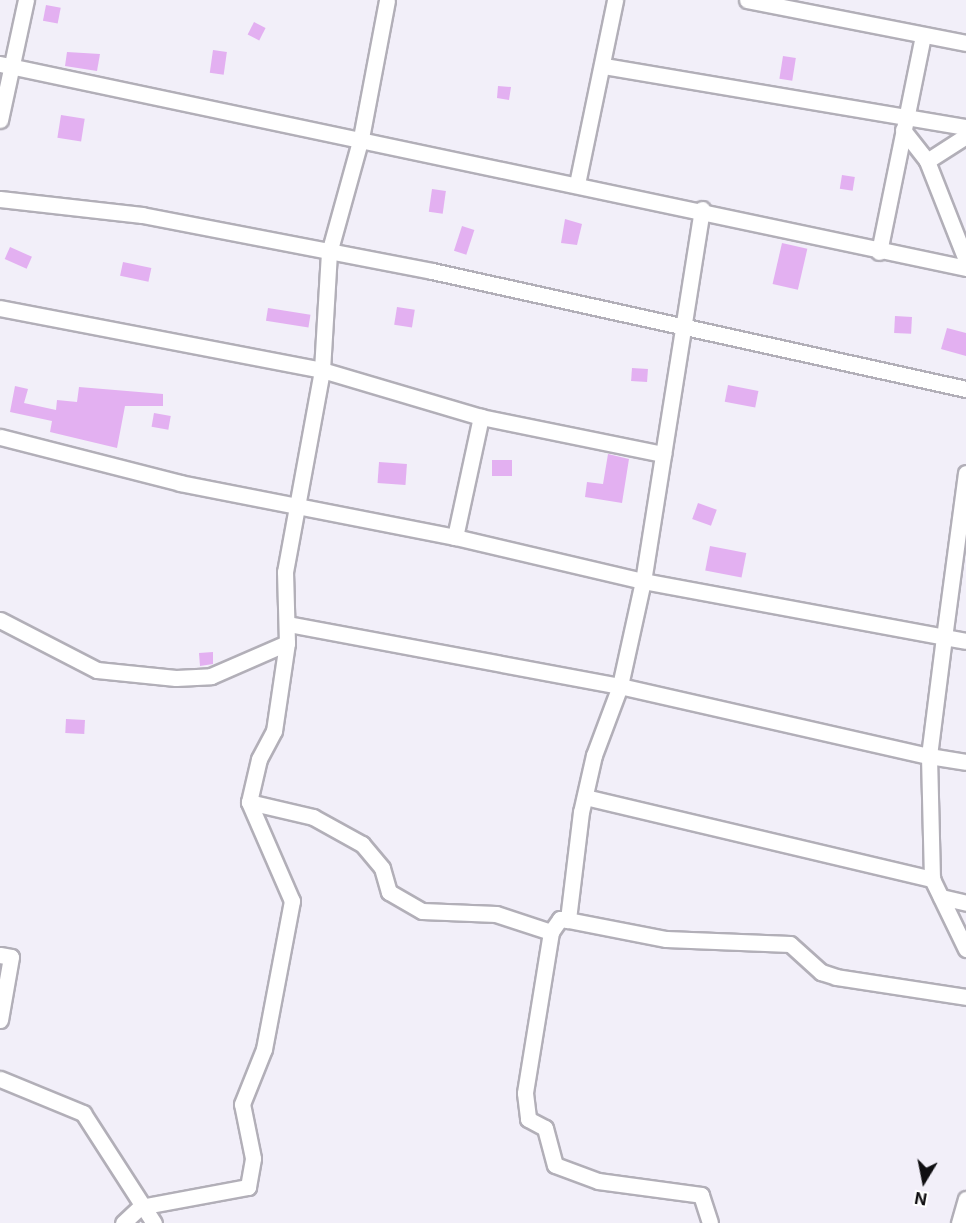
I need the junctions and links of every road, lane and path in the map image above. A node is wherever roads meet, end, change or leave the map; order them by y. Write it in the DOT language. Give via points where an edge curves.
graph roads {
  1 [pos="26,0"];
  2 [pos="387,0"];
  3 [pos="615,0"];
  4 [pos="747,0"];
  5 [pos="923,35"];
  6 [pos="966,43"];
  7 [pos="6,66"];
  8 [pos="604,66"];
  9 [pos="0,120"];
  10 [pos="904,124"];
  11 [pos="966,127"];
  12 [pos="966,136"];
  13 [pos="361,138"];
  14 [pos="927,161"];
  15 [pos="577,184"];
  16 [pos="0,199"];
  17 [pos="702,209"];
  18 [pos="879,252"];
  19 [pos="329,253"];
  20 [pos="966,260"];
  21 [pos="966,268"];
  22 [pos="0,308"];
  23 [pos="684,329"];
  24 [pos="322,370"];
  25 [pos="966,389"];
  26 [pos="481,417"];
  27 [pos="0,437"];
  28 [pos="663,454"];
  29 [pos="966,473"];
  30 [pos="298,505"];
  31 [pos="965,509"];
  32 [pos="455,537"];
  33 [pos="643,581"];
  34 [pos="0,620"];
  35 [pos="288,624"];
  36 [pos="944,637"];
  37 [pos="966,641"];
  38 [pos="288,643"];
  39 [pos="620,686"];
  40 [pos="930,756"];
  41 [pos="966,762"];
  42 [pos="585,797"];
  43 [pos="249,802"];
  44 [pos="932,879"];
  45 [pos="941,897"];
  46 [pos="966,903"];
  47 [pos="568,920"];
  48 [pos="551,932"];
  49 [pos="966,950"];
  50 [pos="0,955"];
  51 [pos="966,997"];
  52 [pos="0,1020"];
  53 [pos="0,1078"];
  54 [pos="966,1199"];
  55 [pos="140,1207"];
  56 [pos="123,1223"];
  57 [pos="154,1223"];
  58 [pos="711,1223"];
  59 [pos="958,1223"];
  1 -- 7 [label="street"];
  2 -- 13 [label="street"];
  3 -- 8 [label="street"];
  4 -- 5 [label="street"];
  5 -- 6 [label="street"];
  5 -- 10 [label="street"];
  7 -- 9 [label="street"];
  7 -- 13 [label="street"];
  8 -- 10 [label="street"];
  8 -- 15 [label="street"];
  10 -- 11 [label="street"];
  10 -- 14 [label="street"];
  10 -- 18 [label="street"];
  12 -- 14 [label="street"];
  13 -- 15 [label="street"];
  13 -- 19 [label="street"];
  14 -- 20 [label="street"];
  15 -- 17 [label="street"];
  16 -- 19 [label="street" via="142,215"];
  17 -- 18 [label="street"];
  17 -- 23 [label="street"];
  18 -- 21 [label="street"];
  19 -- 23 [label="street"];
  19 -- 24 [label="street"];
  22 -- 24 [label="street"];
  23 -- 25 [label="street"];
  23 -- 28 [label="street"];
  24 -- 26 [label="street"];
  24 -- 30 [label="street"];
  26 -- 28 [label="street"];
  26 -- 32 [label="street"];
  27 -- 30 [label="street" via="180,483"];
  28 -- 33 [label="street"];
  29 -- 31 [label="street"];
  30 -- 32 [label="street"];
  30 -- 35 [label="street" via="285,572"];
  31 -- 36 [label="street"];
  32 -- 33 [label="street"];
  33 -- 36 [label="street"];
  33 -- 39 [label="street"];
  34 -- 38 [label="street" via="97,670 176,678 211,676"];
  35 -- 38 [label="street"];
  35 -- 39 [label="street"];
  36 -- 37 [label="street"];
  36 -- 40 [label="street"];
  38 -- 43 [label="street" via="274,731 259,759"];
  39 -- 40 [label="street"];
  39 -- 42 [label="street"];
  40 -- 41 [label="street"];
  40 -- 44 [label="street"];
  42 -- 44 [label="street"];
  42 -- 47 [label="street"];
  43 -- 48 [label="street" via="313,817 362,844 382,868 389,892 422,911 496,914"];
  43 -- 55 [label="street" via="292,901 264,1048 242,1104 253,1158 248,1187"];
  44 -- 45 [label="street"];
  45 -- 46 [label="street"];
  45 -- 49 [label="street"];
  47 -- 48 [label="street" via="561,920"];
  47 -- 51 [label="street" via="666,939 790,944 821,972 836,977"];
  48 -- 58 [label="street" via="525,1094 528,1119 544,1128 555,1165 598,1181 701,1195"];
  50 -- 52 [label="street" via="11,957"];
  53 -- 55 [label="street" via="83,1113"];
  54 -- 59 [label="street"];
  55 -- 56 [label="street"];
  55 -- 57 [label="street"];
}
